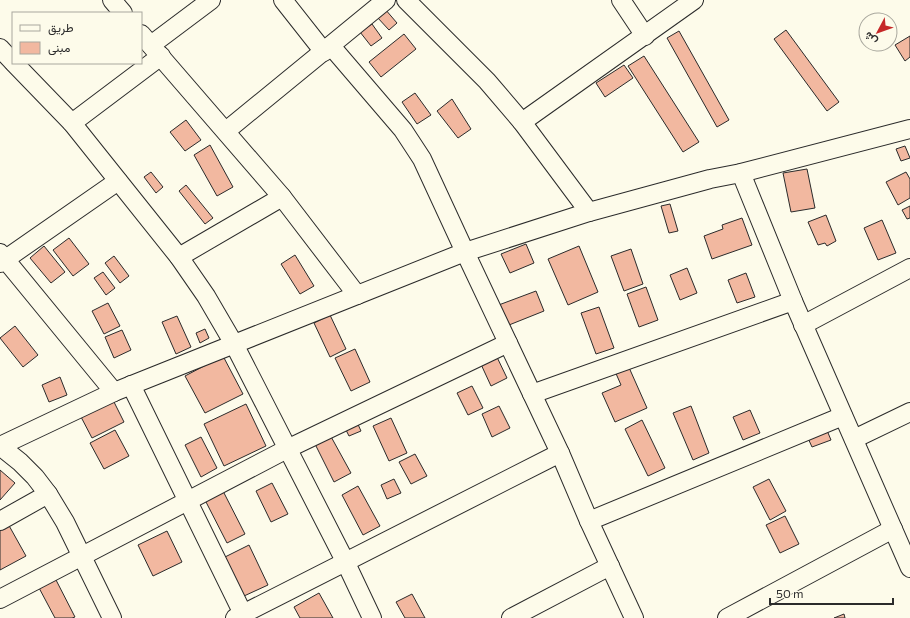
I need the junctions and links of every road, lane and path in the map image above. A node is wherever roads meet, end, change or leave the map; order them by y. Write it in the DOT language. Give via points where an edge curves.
graph roads {
  1 [pos="112,0"];
  2 [pos="211,0"];
  3 [pos="283,0"];
  4 [pos="386,0"];
  5 [pos="406,0"];
  6 [pos="621,0"];
  7 [pos="694,0"];
  8 [pos="122,12"];
  9 [pos="645,36"];
  10 [pos="151,45"];
  11 [pos="0,48"];
  12 [pos="327,49"];
  13 [pos="142,54"];
  14 [pos="12,60"];
  15 [pos="16,64"];
  16 [pos="132,64"];
  17 [pos="522,122"];
  18 [pos="72,123"];
  19 [pos="910,129"];
  20 [pos="226,131"];
  21 [pos="741,173"];
  22 [pos="118,181"];
  23 [pos="282,197"];
  24 [pos="589,212"];
  25 [pos="465,252"];
  26 [pos="179,257"];
  27 [pos="2,258"];
  28 [pos="910,268"];
  29 [pos="357,295"];
  30 [pos="793,301"];
  31 [pos="803,325"];
  32 [pos="508,343"];
  33 [pos="234,344"];
  34 [pos="132,385"];
  35 [pos="114,392"];
  36 [pos="532,394"];
  37 [pos="910,412"];
  38 [pos="843,416"];
  39 [pos="854,439"];
  40 [pos="0,446"];
  41 [pos="287,448"];
  42 [pos="560,453"];
  43 [pos="48,494"];
  44 [pos="188,502"];
  45 [pos="0,521"];
  46 [pos="589,521"];
  47 [pos="901,536"];
  48 [pos="82,556"];
  49 [pos="345,561"];
  50 [pos="610,566"];
  51 [pos="910,568"];
  52 [pos="0,600"];
  53 [pos="241,617"];
  54 [pos="112,618"];
  55 [pos="372,618"];
  56 [pos="511,618"];
  57 [pos="634,618"];
  58 [pos="727,618"];
  1 -- 8 [label="street"];
  2 -- 10 [label="street"];
  3 -- 12 [label="street"];
  4 -- 12 [label="street"];
  5 -- 17 [label="street" via="487,81"];
  6 -- 9 [label="street"];
  7 -- 9 [label="street"];
  9 -- 17 [label="street"];
  10 -- 13 [label="street"];
  10 -- 20 [label="street"];
  11 -- 14 [label="street"];
  12 -- 20 [label="street"];
  12 -- 25 [label="street" via="403,130 422,159"];
  15 -- 18 [label="street"];
  16 -- 18 [label="street"];
  17 -- 24 [label="street"];
  18 -- 22 [label="street"];
  19 -- 21 [label="street"];
  20 -- 23 [label="street"];
  21 -- 24 [label="street"];
  21 -- 30 [label="street"];
  22 -- 26 [label="street"];
  22 -- 27 [label="street"];
  23 -- 26 [label="street"];
  23 -- 29 [label="street"];
  24 -- 25 [label="street"];
  25 -- 29 [label="street"];
  25 -- 32 [label="street"];
  26 -- 33 [label="street"];
  27 -- 35 [label="street"];
  28 -- 31 [label="street"];
  29 -- 33 [label="street"];
  30 -- 31 [label="street"];
  30 -- 36 [label="street"];
  31 -- 38 [label="street"];
  32 -- 36 [label="street"];
  32 -- 41 [label="street"];
  33 -- 34 [label="street"];
  33 -- 41 [label="street"];
  34 -- 35 [label="street"];
  34 -- 44 [label="street"];
  35 -- 40 [label="street"];
  36 -- 42 [label="street"];
  37 -- 39 [label="street"];
  38 -- 39 [label="street"];
  38 -- 46 [label="street"];
  39 -- 47 [label="street"];
  40 -- 43 [label="street" via="20,462"];
  41 -- 44 [label="street"];
  41 -- 49 [label="street"];
  42 -- 46 [label="street"];
  42 -- 49 [label="street"];
  43 -- 45 [label="street"];
  43 -- 48 [label="street"];
  44 -- 48 [label="street"];
  44 -- 53 [label="street"];
  46 -- 50 [label="street"];
  47 -- 51 [label="street"];
  47 -- 58 [label="street"];
  48 -- 52 [label="street"];
  48 -- 54 [label="street"];
  49 -- 53 [label="street"];
  49 -- 55 [label="street"];
  50 -- 56 [label="street"];
  50 -- 57 [label="street"];
}
